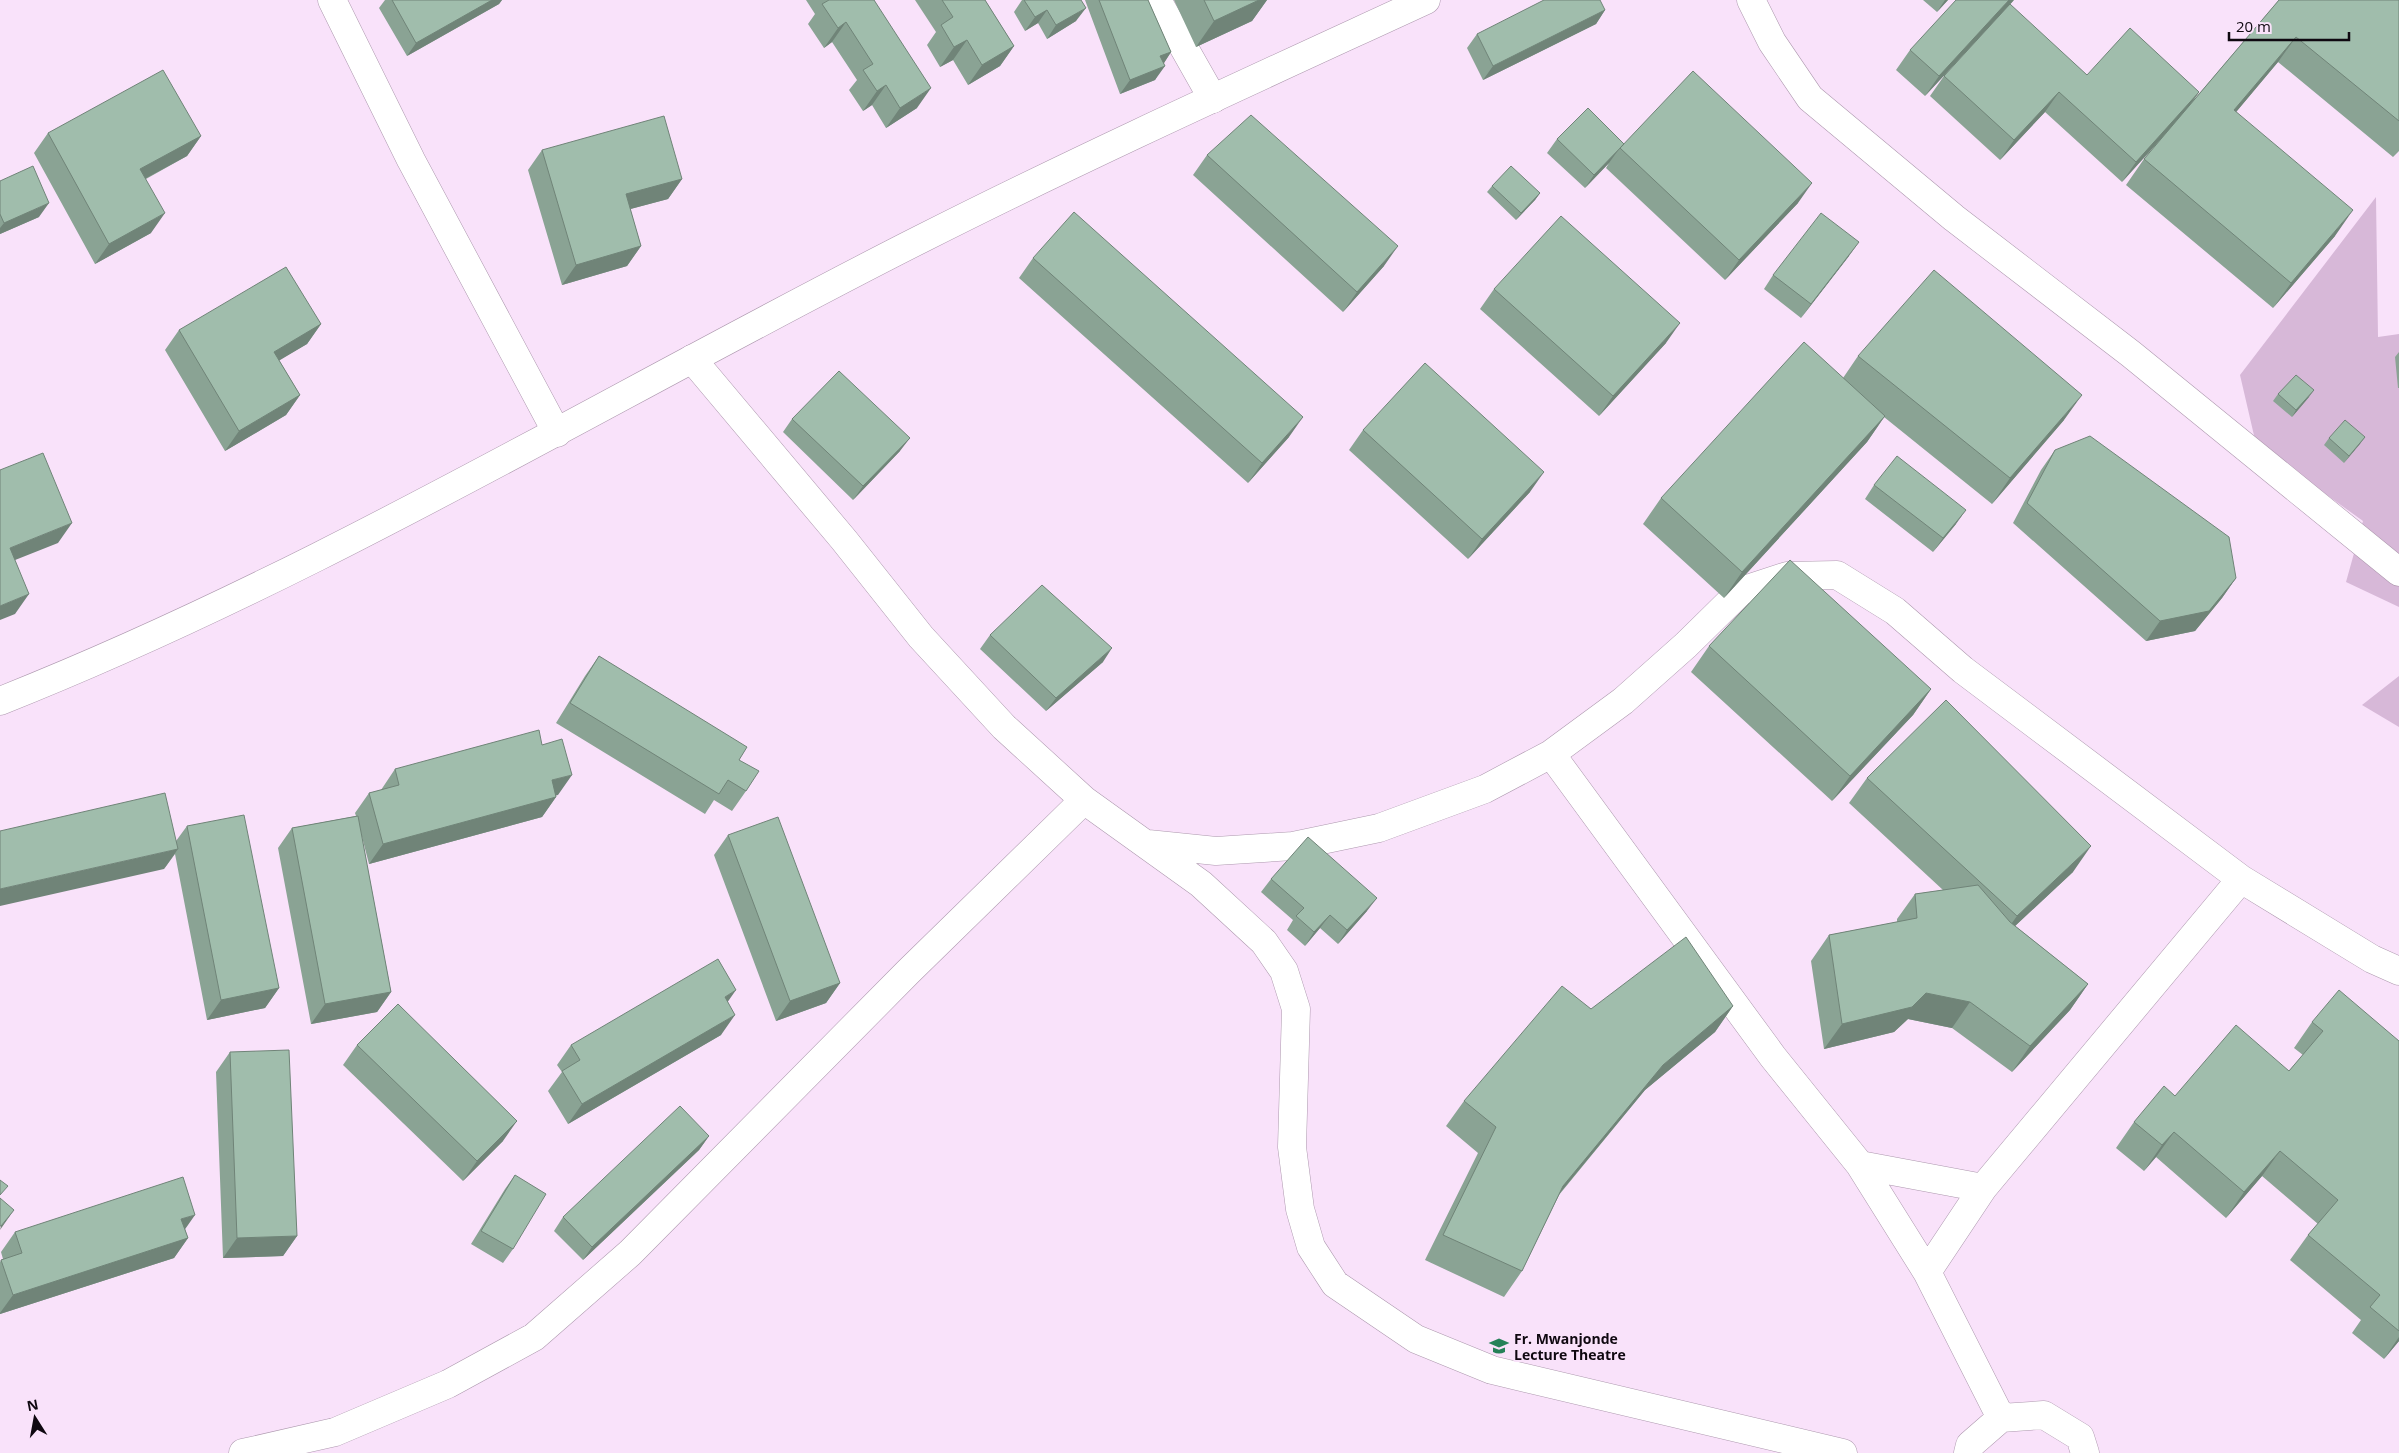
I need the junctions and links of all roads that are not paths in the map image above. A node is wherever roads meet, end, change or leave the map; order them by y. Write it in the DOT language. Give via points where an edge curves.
graph roads {
  1 [pos="332,0"];
  2 [pos="1157,0"];
  3 [pos="1426,0"];
  4 [pos="1751,0"];
  5 [pos="1213,99"];
  6 [pos="692,359"];
  7 [pos="557,432"];
  8 [pos="2399,572"];
  9 [pos="0,701"];
  10 [pos="1550,754"];
  11 [pos="1084,800"];
  12 [pos="1146,844"];
  13 [pos="2241,879"];
  14 [pos="2399,971"];
  15 [pos="1860,1165"];
  16 [pos="1983,1188"];
  17 [pos="1927,1272"];
  18 [pos="2001,1418"];
  19 [pos="243,1453"];
  20 [pos="1843,1453"];
  21 [pos="1968,1453"];
  22 [pos="2085,1453"];
  1 -- 7 [label="main road" via="411,160"];
  2 -- 5 [label="main road"];
  3 -- 5 [label="main road"];
  4 -- 8 [label="main road" via="1772,42 1810,98 1954,218 2131,354"];
  5 -- 6 [label="main road" via="921,239"];
  6 -- 7 [label="main road"];
  6 -- 11 [label="main road" via="921,636 1004,727"];
  7 -- 9 [label="main road" via="238,598 85,667"];
  10 -- 12 [label="main road" via="1485,790 1379,828 1294,846 1216,850"];
  10 -- 13 [label="main road" via="1623,701 1741,591 1788,576 1837,575 1895,611 1963,670"];
  10 -- 15 [label="main road" via="1773,1057"];
  11 -- 12 [label="main road"];
  11 -- 19 [label="main road" via="908,972 630,1253 534,1337 448,1384 335,1432"];
  12 -- 20 [label="main road" via="1201,884 1257,936 1284,971 1296,1009 1292,1147 1300,1209 1311,1247 1336,1284 1416,1340 1492,1370"];
  13 -- 14 [label="main road" via="2372,959"];
  13 -- 16 [label="main road"];
  15 -- 16 [label="main road"];
  15 -- 17 [label="main road"];
  16 -- 17 [label="main road"];
  17 -- 18 [label="main road"];
  18 -- 21 [label="main road" via="1970,1444"];
  18 -- 22 [label="main road" via="2044,1415 2080,1437"];
}
